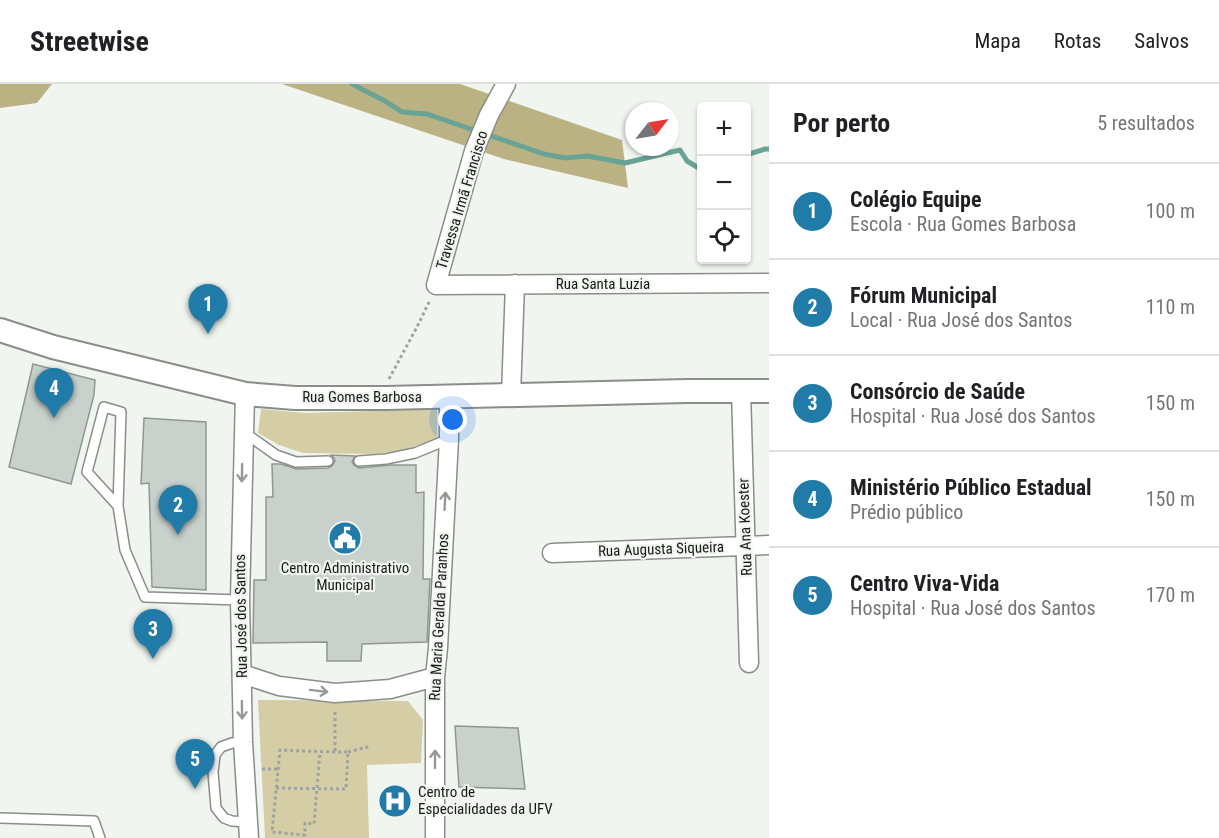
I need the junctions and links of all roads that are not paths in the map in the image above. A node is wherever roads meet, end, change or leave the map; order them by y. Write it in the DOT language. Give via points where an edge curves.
graph roads {
  1 [pos="506,84"];
  2 [pos="769,283"];
  3 [pos="515,284"];
  4 [pos="436,285"];
  5 [pos="0,330"];
  6 [pos="741,391"];
  7 [pos="769,391"];
  8 [pos="244,394"];
  9 [pos="511,395"];
  10 [pos="449,396"];
  11 [pos="243,432"];
  12 [pos="449,439"];
  13 [pos="328,461"];
  14 [pos="359,461"];
  15 [pos="117,506"];
  16 [pos="769,545"];
  17 [pos="746,546"];
  18 [pos="552,553"];
  19 [pos="240,600"];
  20 [pos="749,663"];
  21 [pos="242,674"];
  22 [pos="435,677"];
  23 [pos="243,742"];
  24 [pos="0,818"];
  25 [pos="248,830"];
  26 [pos="100,838"];
  27 [pos="435,838"];
  1 -- 4 [label="street, Travessa Irmã Francisco" via="474,151"];
  2 -- 3 [label="street, Rua Santa Luzia"];
  3 -- 4 [label="street, Rua Santa Luzia"];
  3 -- 9 [label="street"];
  5 -- 8 [label="street, Rua Gomes Barbosa"];
  6 -- 7 [label="street, Rua Gomes Barbosa"];
  6 -- 9 [label="street, Rua Gomes Barbosa"];
  6 -- 17 [label="street, Rua Ana Koester"];
  8 -- 10 [label="street, Rua Gomes Barbosa" via="295,398"];
  8 -- 11 [label="street, Rua José dos Santos"];
  9 -- 10 [label="street, Rua Gomes Barbosa"];
  10 -- 12 [label="street, Rua Maria Geralda Paranhos"];
  11 -- 13 [label="lane" via="276,455 296,462"];
  11 -- 19 [label="street, Rua José dos Santos, one-way"];
  12 -- 14 [label="lane" via="415,453"];
  22 -- 12 [label="street, Rua Maria Geralda Paranhos, one-way"];
  15 -- 15 [label="lane" via="121,412 104,407 87,472"];
  15 -- 19 [label="lane" via="124,550 145,597"];
  16 -- 17 [label="street, Rua Augusta Siqueira"];
  17 -- 18 [label="street, Rua Augusta Siqueira"];
  17 -- 20 [label="street, Rua Ana Koester"];
  19 -- 21 [label="street, Rua José dos Santos"];
  21 -- 22 [label="street, one-way" via="279,686 335,693 390,689"];
  21 -- 23 [label="street, Rua José dos Santos, one-way"];
  27 -- 22 [label="street, Rua Maria Geralda Paranhos, one-way"];
  23 -- 25 [label="street, Rua José dos Santos"];
  23 -- 25 [label="lane" via="220,747 213,772 216,808 224,818"];
  24 -- 26 [label="lane" via="94,821"];
}
